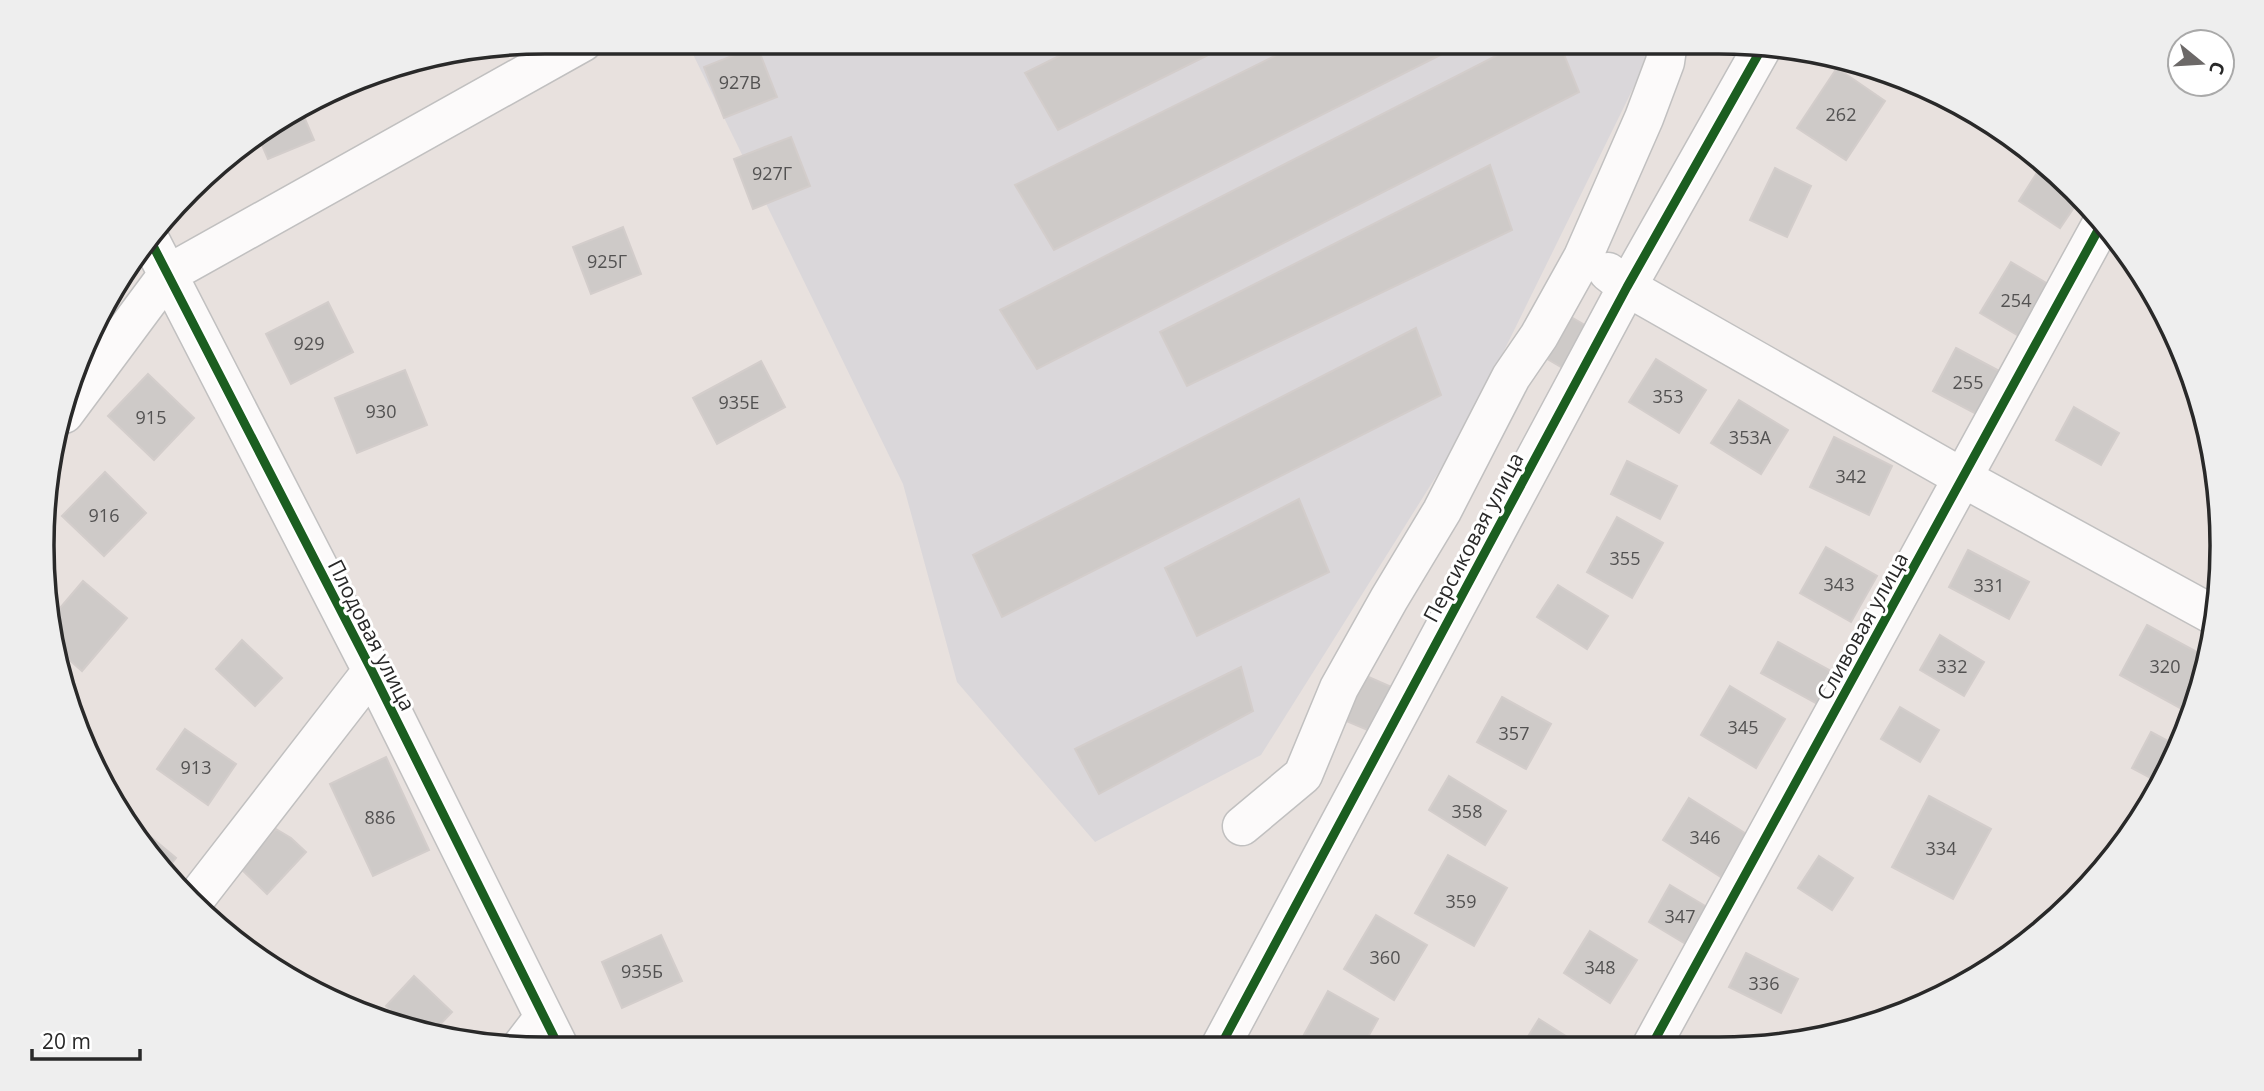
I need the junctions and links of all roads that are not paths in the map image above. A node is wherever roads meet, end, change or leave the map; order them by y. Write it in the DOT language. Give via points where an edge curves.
graph roads {
  1 [pos="562,54"];
  2 [pos="1666,54"];
  3 [pos="1758,56"];
  4 [pos="2097,233"];
  5 [pos="154,249"];
  6 [pos="1583,257"];
  7 [pos="168,274"];
  8 [pos="1627,287"];
  9 [pos="78,395"];
  10 [pos="1963,478"];
  11 [pos="2206,611"];
  12 [pos="372,671"];
  13 [pos="1242,826"];
  14 [pos="199,894"];
  15 [pos="552,1033"];
  16 [pos="1225,1037"];
  17 [pos="1656,1037"];
  1 -- 7 [label="street"];
  2 -- 6 [label="street" via="1644,118"];
  3 -- 8 [label="street, Персиковая улица"];
  4 -- 10 [label="street, Сливовая улица"];
  5 -- 7 [label="street, Плодовая улица"];
  6 -- 8 [label="street"];
  6 -- 13 [label="street" via="1511,377 1442,511 1339,688 1303,775"];
  7 -- 9 [label="street"];
  7 -- 12 [label="street, Плодовая улица"];
  8 -- 10 [label="street"];
  8 -- 16 [label="street, Персиковая улица"];
  10 -- 11 [label="street"];
  10 -- 17 [label="street, Сливовая улица"];
  12 -- 14 [label="street"];
  12 -- 15 [label="street, Плодовая улица"];
}
